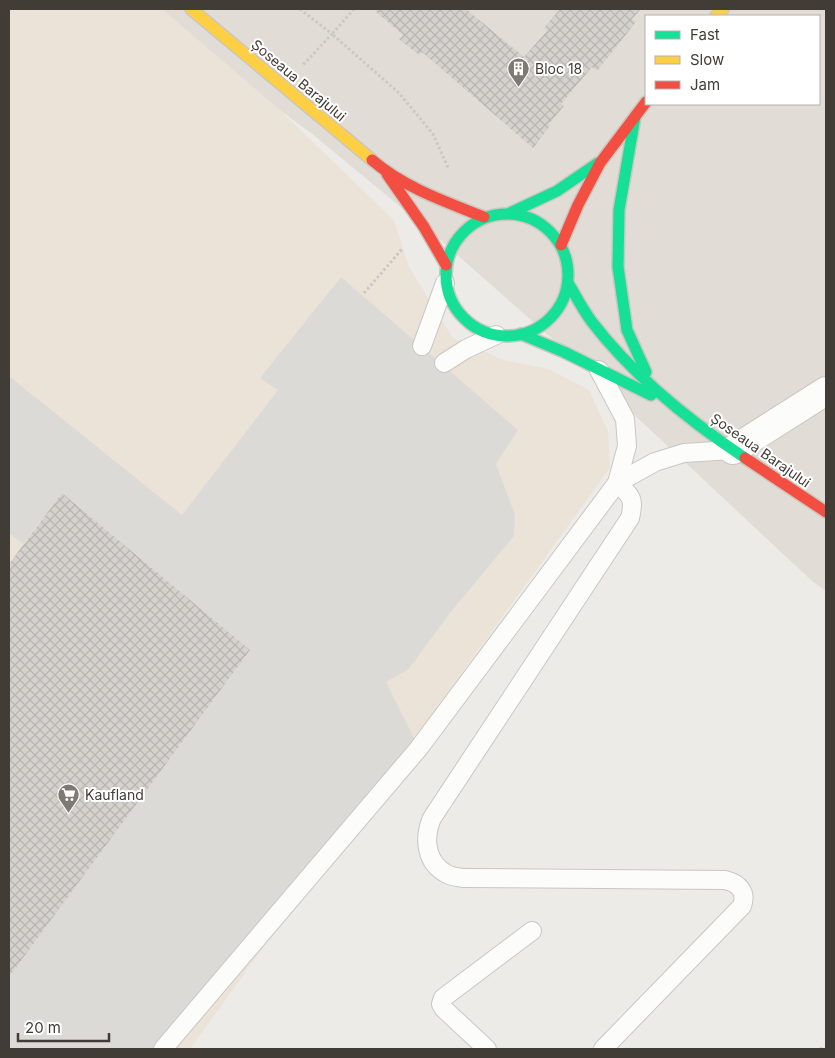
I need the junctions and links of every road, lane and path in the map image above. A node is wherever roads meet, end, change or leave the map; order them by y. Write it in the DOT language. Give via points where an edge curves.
graph roads {
  1 [pos="191,9"];
  2 [pos="300,9"];
  3 [pos="354,9"];
  4 [pos="332,34"];
  5 [pos="283,86"];
  6 [pos="645,103"];
  7 [pos="635,117"];
  8 [pos="600,163"];
  9 [pos="387,173"];
  10 [pos="451,176"];
  11 [pos="510,213"];
  12 [pos="484,217"];
  13 [pos="561,245"];
  14 [pos="446,265"];
  15 [pos="445,283"];
  16 [pos="568,283"];
  17 [pos="521,334"];
  18 [pos="496,335"];
  19 [pos="422,346"];
  20 [pos="444,363"];
  21 [pos="598,368"];
  22 [pos="650,382"];
  23 [pos="826,391"];
  24 [pos="680,410"];
  25 [pos="733,450"];
  26 [pos="617,483"];
  27 [pos="826,512"];
  28 [pos="532,931"];
  29 [pos="826,1048"];
  30 [pos="163,1049"];
  31 [pos="487,1049"];
  32 [pos="603,1049"];
  33 [pos="820,1049"];
  1 -- 5 [label="main road, Șoseaua Barajului"];
  2 -- 4 [label="path"];
  3 -- 4 [label="path"];
  4 -- 5 [label="path"];
  4 -- 10 [label="path" via="405,100 433,134"];
  5 -- 9 [label="main road, Șoseaua Barajului"];
  6 -- 7 [label="main road"];
  7 -- 8 [label="main road"];
  7 -- 22 [label="main road" via="619,210 618,267 627,330"];
  8 -- 11 [label="main road" via="557,191"];
  8 -- 13 [label="main road"];
  9 -- 12 [label="main road, Șoseaua Barajului"];
  9 -- 14 [label="main road, Șoseaua Barajului"];
  11 -- 12 [label="main road, Șoseaua Barajului"];
  11 -- 13 [label="main road, Șoseaua Barajului" via="530,218 548,229"];
  12 -- 14 [label="main road, Șoseaua Barajului" via="466,228 453,245"];
  13 -- 16 [label="main road, Șoseaua Barajului" via="568,264"];
  14 -- 15 [label="main road, Șoseaua Barajului"];
  15 -- 18 [label="main road, Șoseaua Barajului" via="451,302 462,317 478,329"];
  15 -- 19 [label="lane"];
  16 -- 17 [label="main road, Șoseaua Barajului" via="552,316 538,328"];
  16 -- 22 [label="main road, Șoseaua Barajului" via="591,321 621,356"];
  17 -- 18 [label="main road, Șoseaua Barajului"];
  17 -- 21 [label="main road, Șoseaua Barajului"];
  18 -- 20 [label="lane"];
  21 -- 24 [label="main road, Șoseaua Barajului"];
  21 -- 26 [label="lane" via="625,419 627,446"];
  22 -- 24 [label="main road, Șoseaua Barajului"];
  23 -- 25 [label="street"];
  24 -- 25 [label="main road, Șoseaua Barajului"];
  25 -- 26 [label="lane" via="684,453 655,462"];
  25 -- 27 [label="main road, Șoseaua Barajului"];
  26 -- 30 [label="lane" via="419,748"];
  26 -- 32 [label="lane" via="631,496 630,518 432,818 426,844 438,867 448,875 463,878 725,880 739,886 743,892 742,906"];
  28 -- 31 [label="lane" via="443,998 441,1004 444,1009"];
  29 -- 33 [label="path"];
}
